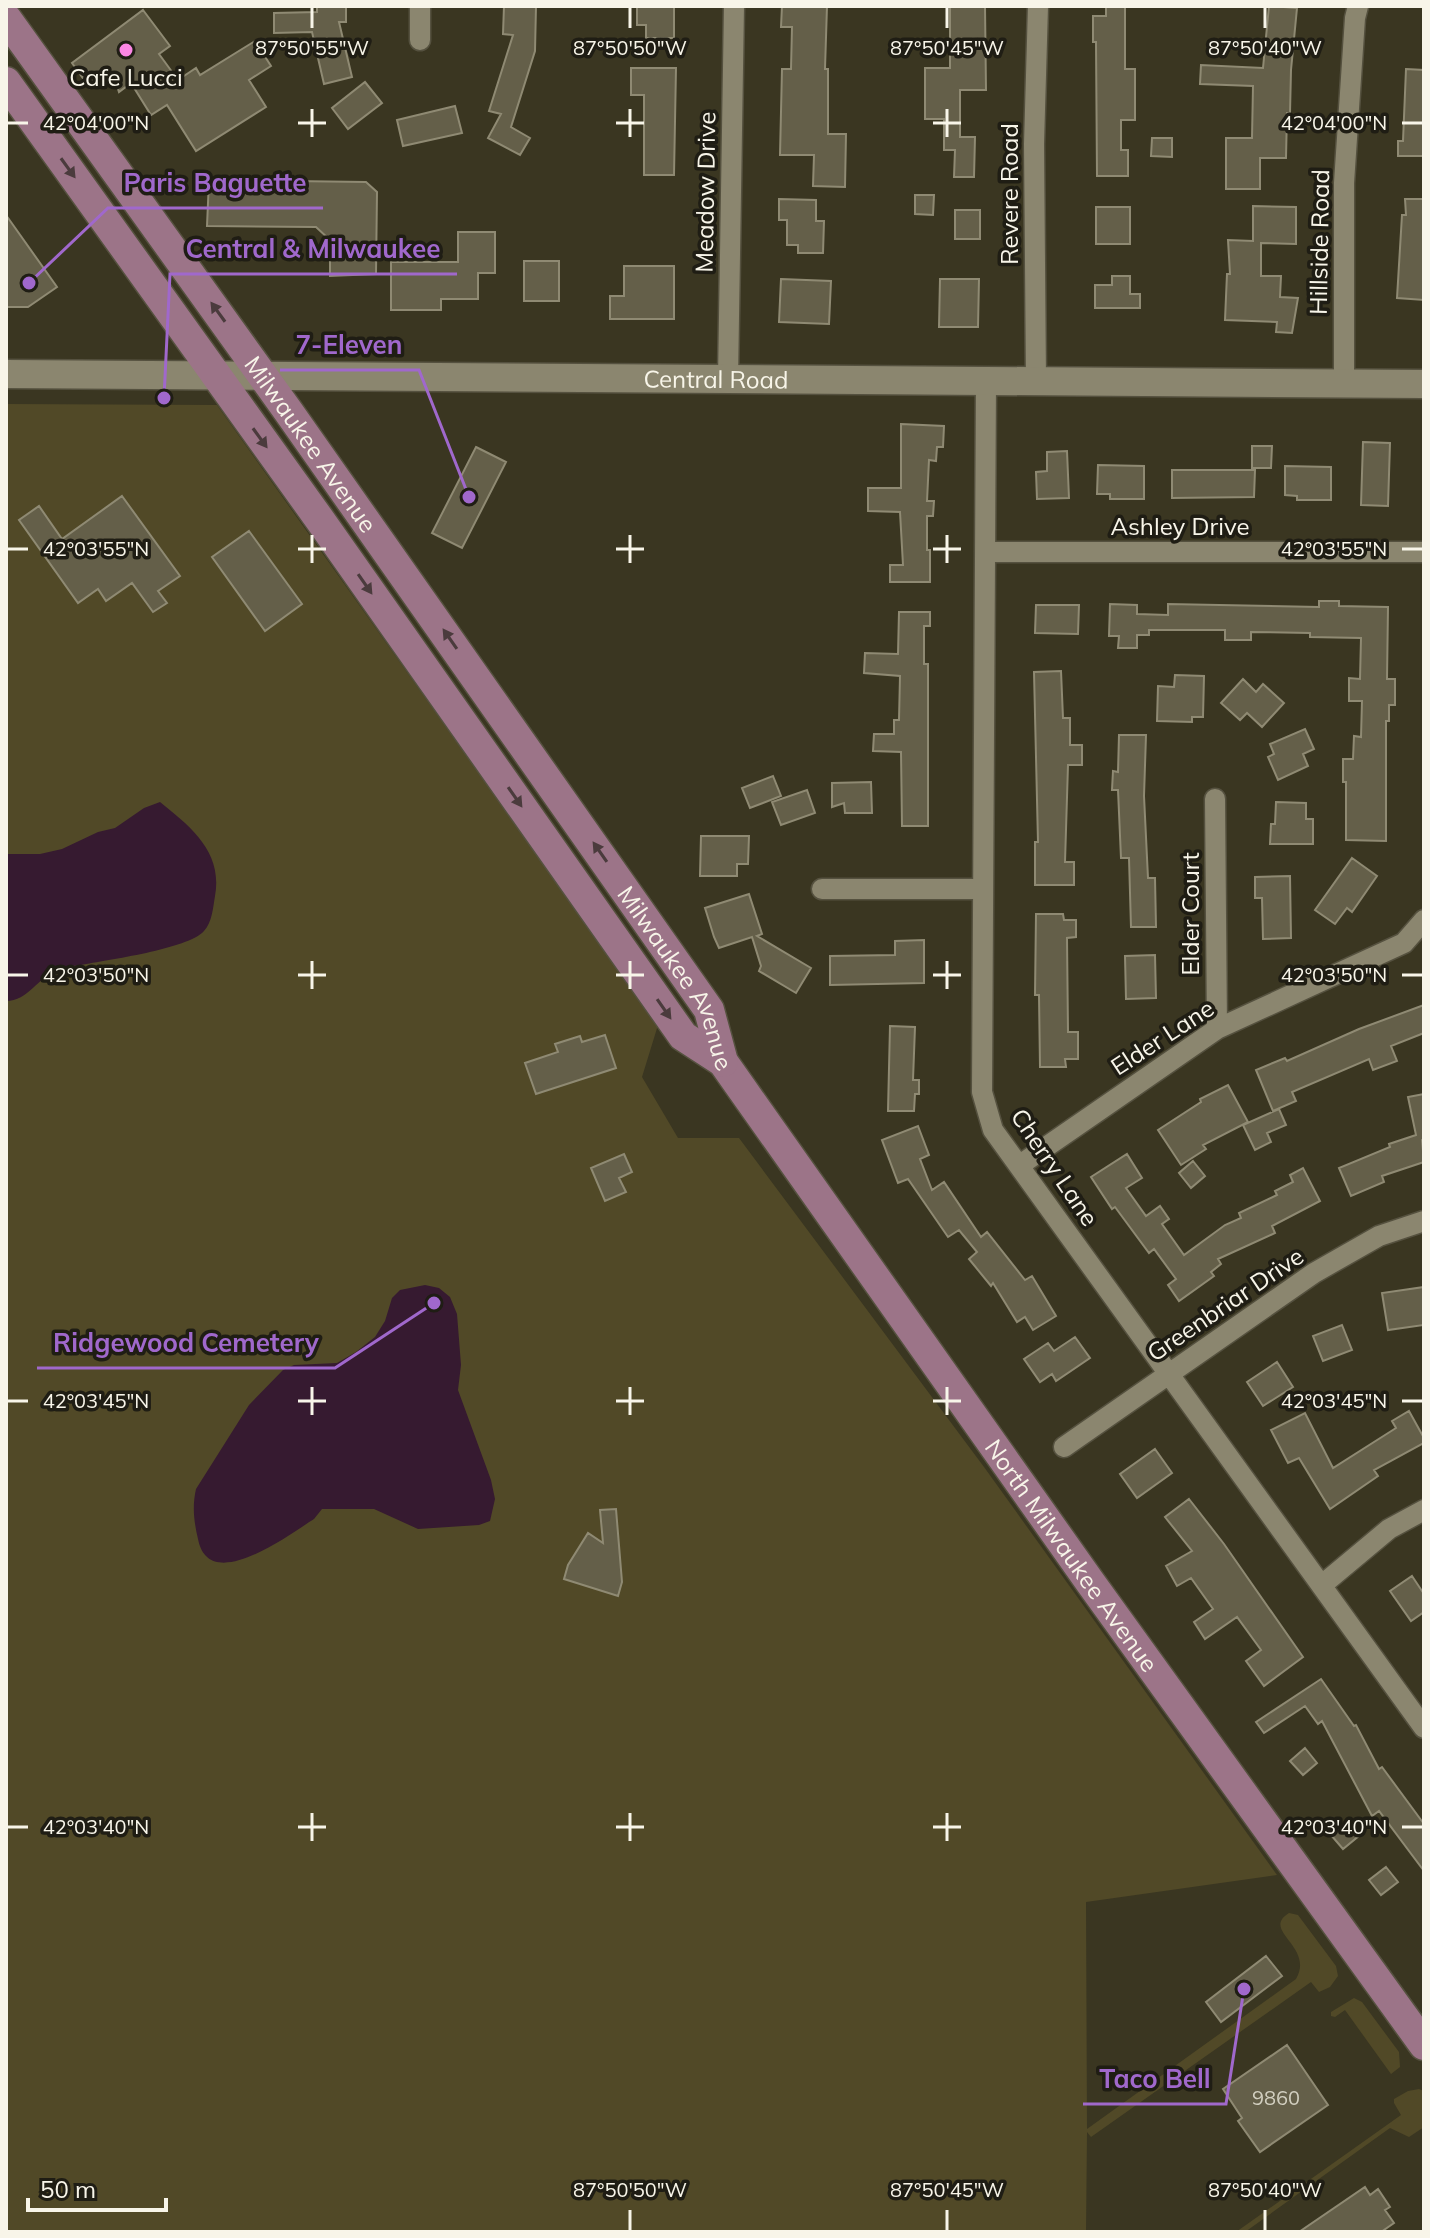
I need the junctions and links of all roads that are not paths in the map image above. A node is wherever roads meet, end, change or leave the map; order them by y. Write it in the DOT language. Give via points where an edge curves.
graph roads {
  1 [pos="420,6"];
  2 [pos="734,6"];
  3 [pos="1038,6"];
  4 [pos="1358,6"];
  5 [pos="6,18"];
  6 [pos="6,36"];
  7 [pos="420,40"];
  8 [pos="6,82"];
  9 [pos="59,92"];
  10 [pos="6,374"];
  11 [pos="214,375"];
  12 [pos="263,376"];
  13 [pos="728,379"];
  14 [pos="986,381"];
  15 [pos="1036,381"];
  16 [pos="1344,383"];
  17 [pos="1424,384"];
  18 [pos="985,552"];
  19 [pos="1424,552"];
  20 [pos="1215,799"];
  21 [pos="822,889"];
  22 [pos="983,889"];
  23 [pos="1424,920"];
  24 [pos="1217,1029"];
  25 [pos="723,1062"];
  26 [pos="1020,1165"];
  27 [pos="1424,1221"];
  28 [pos="1169,1373"];
  29 [pos="1064,1447"];
  30 [pos="1424,1510"];
  31 [pos="1322,1585"];
  32 [pos="1424,1728"];
  33 [pos="1424,2045"];
  1 -- 7 [label="street"];
  2 -- 13 [label="street, Meadow Drive"];
  3 -- 15 [label="street, Revere Road"];
  4 -- 16 [label="street, Hillside Road" via="1344,183"];
  5 -- 9 [label="main road, Milwaukee Avenue"];
  6 -- 9 [label="main road" via="32,73"];
  8 -- 11 [label="main road, Milwaukee Avenue, one-way"];
  12 -- 9 [label="main road, Milwaukee Avenue, one-way"];
  10 -- 11 [label="main road, Central Road"];
  11 -- 12 [label="main road, Central Road"];
  11 -- 25 [label="main road, Milwaukee Avenue, one-way" via="683,1036"];
  12 -- 13 [label="main road, Central Road"];
  25 -- 12 [label="main road, Milwaukee Avenue, one-way" via="709,1010"];
  13 -- 14 [label="main road, Central Road"];
  14 -- 15 [label="main road, Central Road"];
  14 -- 18 [label="street, Cherry Lane"];
  15 -- 16 [label="main road, Central Road"];
  16 -- 17 [label="main road, Central Road"];
  18 -- 19 [label="street, Ashley Drive"];
  18 -- 22 [label="street, Cherry Lane"];
  20 -- 24 [label="street, Elder Court"];
  21 -- 22 [label="street"];
  22 -- 26 [label="street, Cherry Lane" via="982,1092 993,1130"];
  23 -- 24 [label="street, Elder Lane" via="1404,943"];
  24 -- 26 [label="street, Elder Lane"];
  25 -- 33 [label="main road, North Milwaukee Avenue"];
  26 -- 28 [label="street, Cherry Lane"];
  27 -- 28 [label="street, Greenbriar Drive" via="1379,1236 1314,1273"];
  28 -- 29 [label="street, Greenbriar Drive"];
  28 -- 31 [label="street, Cherry Lane"];
  30 -- 31 [label="street" via="1389,1529"];
  31 -- 32 [label="street, Cherry Lane"];
}
